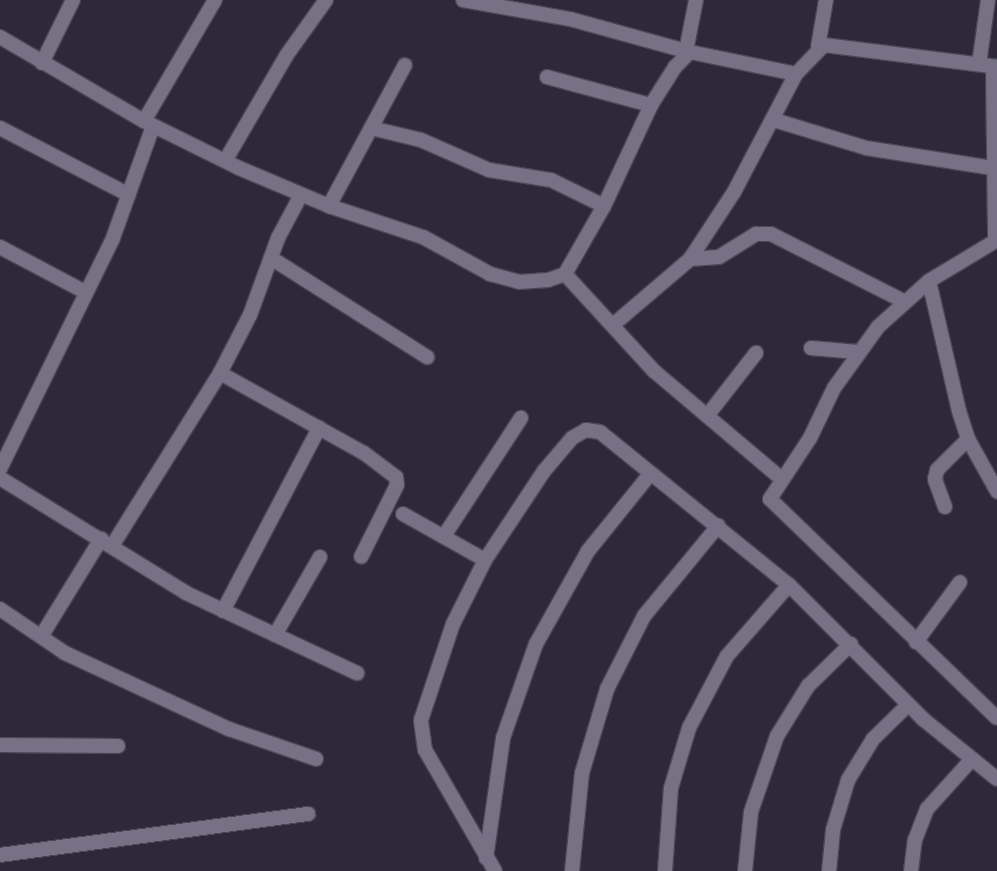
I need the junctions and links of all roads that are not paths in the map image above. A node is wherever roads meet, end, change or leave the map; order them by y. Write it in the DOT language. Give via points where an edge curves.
graph roads {
  1 [pos="73,0"];
  2 [pos="214,0"];
  3 [pos="326,0"];
  4 [pos="463,0"];
  5 [pos="696,0"];
  6 [pos="826,0"];
  7 [pos="988,0"];
  8 [pos="506,4"];
  9 [pos="0,37"];
  10 [pos="818,47"];
  11 [pos="688,52"];
  12 [pos="42,63"];
  13 [pos="978,64"];
  14 [pos="405,65"];
  15 [pos="995,67"];
  16 [pos="796,74"];
  17 [pos="547,77"];
  18 [pos="651,105"];
  19 [pos="774,120"];
  20 [pos="149,124"];
  21 [pos="0,128"];
  22 [pos="371,128"];
  23 [pos="225,161"];
  24 [pos="992,168"];
  25 [pos="129,195"];
  26 [pos="301,195"];
  27 [pos="329,206"];
  28 [pos="604,206"];
  29 [pos="996,241"];
  30 [pos="0,247"];
  31 [pos="271,258"];
  32 [pos="690,259"];
  33 [pos="565,274"];
  34 [pos="928,281"];
  35 [pos="85,292"];
  36 [pos="905,302"];
  37 [pos="614,324"];
  38 [pos="811,348"];
  39 [pos="858,352"];
  40 [pos="756,353"];
  41 [pos="427,357"];
  42 [pos="220,373"];
  43 [pos="707,416"];
  44 [pos="521,418"];
  45 [pos="319,428"];
  46 [pos="968,438"];
  47 [pos="0,469"];
  48 [pos="652,474"];
  49 [pos="0,478"];
  50 [pos="782,479"];
  51 [pos="997,491"];
  52 [pos="945,508"];
  53 [pos="403,514"];
  54 [pos="718,526"];
  55 [pos="444,536"];
  56 [pos="106,543"];
  57 [pos="361,556"];
  58 [pos="320,557"];
  59 [pos="485,560"];
  60 [pos="960,582"];
  61 [pos="789,585"];
  62 [pos="0,609"];
  63 [pos="224,610"];
  64 [pos="42,635"];
  65 [pos="275,635"];
  66 [pos="916,642"];
  67 [pos="851,644"];
  68 [pos="357,673"];
  69 [pos="908,705"];
  70 [pos="997,718"];
  71 [pos="0,745"];
  72 [pos="118,746"];
  73 [pos="316,759"];
  74 [pos="972,759"];
  75 [pos="997,779"];
  76 [pos="308,814"];
  77 [pos="0,855"];
  78 [pos="486,858"];
  79 [pos="495,871"];
  80 [pos="572,871"];
  81 [pos="665,871"];
  82 [pos="745,871"];
  83 [pos="830,871"];
  84 [pos="911,871"];
  1 -- 12 [label="street"];
  2 -- 20 [label="street"];
  3 -- 23 [label="street" via="286,56"];
  4 -- 8 [label="street"];
  5 -- 11 [label="street"];
  6 -- 10 [label="street"];
  7 -- 13 [label="street"];
  8 -- 11 [label="street"];
  9 -- 12 [label="street"];
  10 -- 13 [label="street" via="850,47"];
  10 -- 16 [label="street" via="806,68"];
  11 -- 16 [label="street"];
  11 -- 18 [label="street"];
  12 -- 20 [label="street"];
  13 -- 15 [label="street"];
  14 -- 22 [label="street"];
  15 -- 24 [label="street"];
  16 -- 19 [label="street"];
  17 -- 18 [label="street"];
  18 -- 28 [label="street"];
  19 -- 24 [label="street" via="866,148"];
  19 -- 32 [label="street"];
  20 -- 23 [label="street"];
  20 -- 25 [label="street"];
  21 -- 25 [label="street"];
  22 -- 27 [label="street"];
  22 -- 28 [label="street" via="421,140 489,170 551,180"];
  23 -- 26 [label="street"];
  24 -- 29 [label="street"];
  25 -- 35 [label="street" via="113,238"];
  26 -- 27 [label="street"];
  26 -- 31 [label="street"];
  27 -- 33 [label="street" via="422,237 505,279 534,282"];
  28 -- 33 [label="street"];
  29 -- 34 [label="street"];
  30 -- 35 [label="street"];
  31 -- 41 [label="street"];
  31 -- 42 [label="street"];
  32 -- 36 [label="street" via="719,257 756,234 771,234"];
  32 -- 37 [label="street"];
  33 -- 37 [label="street"];
  34 -- 36 [label="street"];
  34 -- 46 [label="street"];
  35 -- 47 [label="street"];
  36 -- 39 [label="street"];
  37 -- 43 [label="street" via="641,359"];
  38 -- 39 [label="street"];
  39 -- 50 [label="street"];
  40 -- 43 [label="street"];
  42 -- 45 [label="street"];
  42 -- 56 [label="street"];
  43 -- 50 [label="street"];
  44 -- 55 [label="street"];
  45 -- 57 [label="street" via="396,477 397,485"];
  45 -- 63 [label="street"];
  46 -- 51 [label="street"];
  46 -- 52 [label="street" via="938,470 935,479"];
  48 -- 54 [label="street"];
  48 -- 59 [label="street" via="600,432 578,433 544,470"];
  48 -- 78 [label="street" via="583,559 555,604 527,666 502,738"];
  49 -- 56 [label="street"];
  50 -- 66 [label="street" via="771,502"];
  53 -- 55 [label="street"];
  54 -- 61 [label="street"];
  54 -- 80 [label="street" via="644,616 607,689 582,773"];
  55 -- 59 [label="street"];
  56 -- 63 [label="street" via="186,593"];
  56 -- 64 [label="street"];
  58 -- 65 [label="street"];
  59 -- 78 [label="street" via="452,624 420,728 425,750"];
  60 -- 66 [label="street"];
  61 -- 67 [label="street"];
  61 -- 81 [label="street" via="728,656 689,728 671,788"];
  62 -- 64 [label="street"];
  63 -- 65 [label="street"];
  64 -- 73 [label="street" via="65,653 221,726"];
  65 -- 68 [label="street"];
  66 -- 70 [label="street"];
  67 -- 69 [label="street"];
  67 -- 82 [label="street" via="801,695 777,736 750,812"];
  69 -- 74 [label="street"];
  69 -- 83 [label="street" via="873,739 848,780 833,830"];
  71 -- 72 [label="street"];
  74 -- 75 [label="street"];
  74 -- 84 [label="street" via="927,809 915,840"];
  76 -- 77 [label="street"];
  78 -- 79 [label="street"];
}
